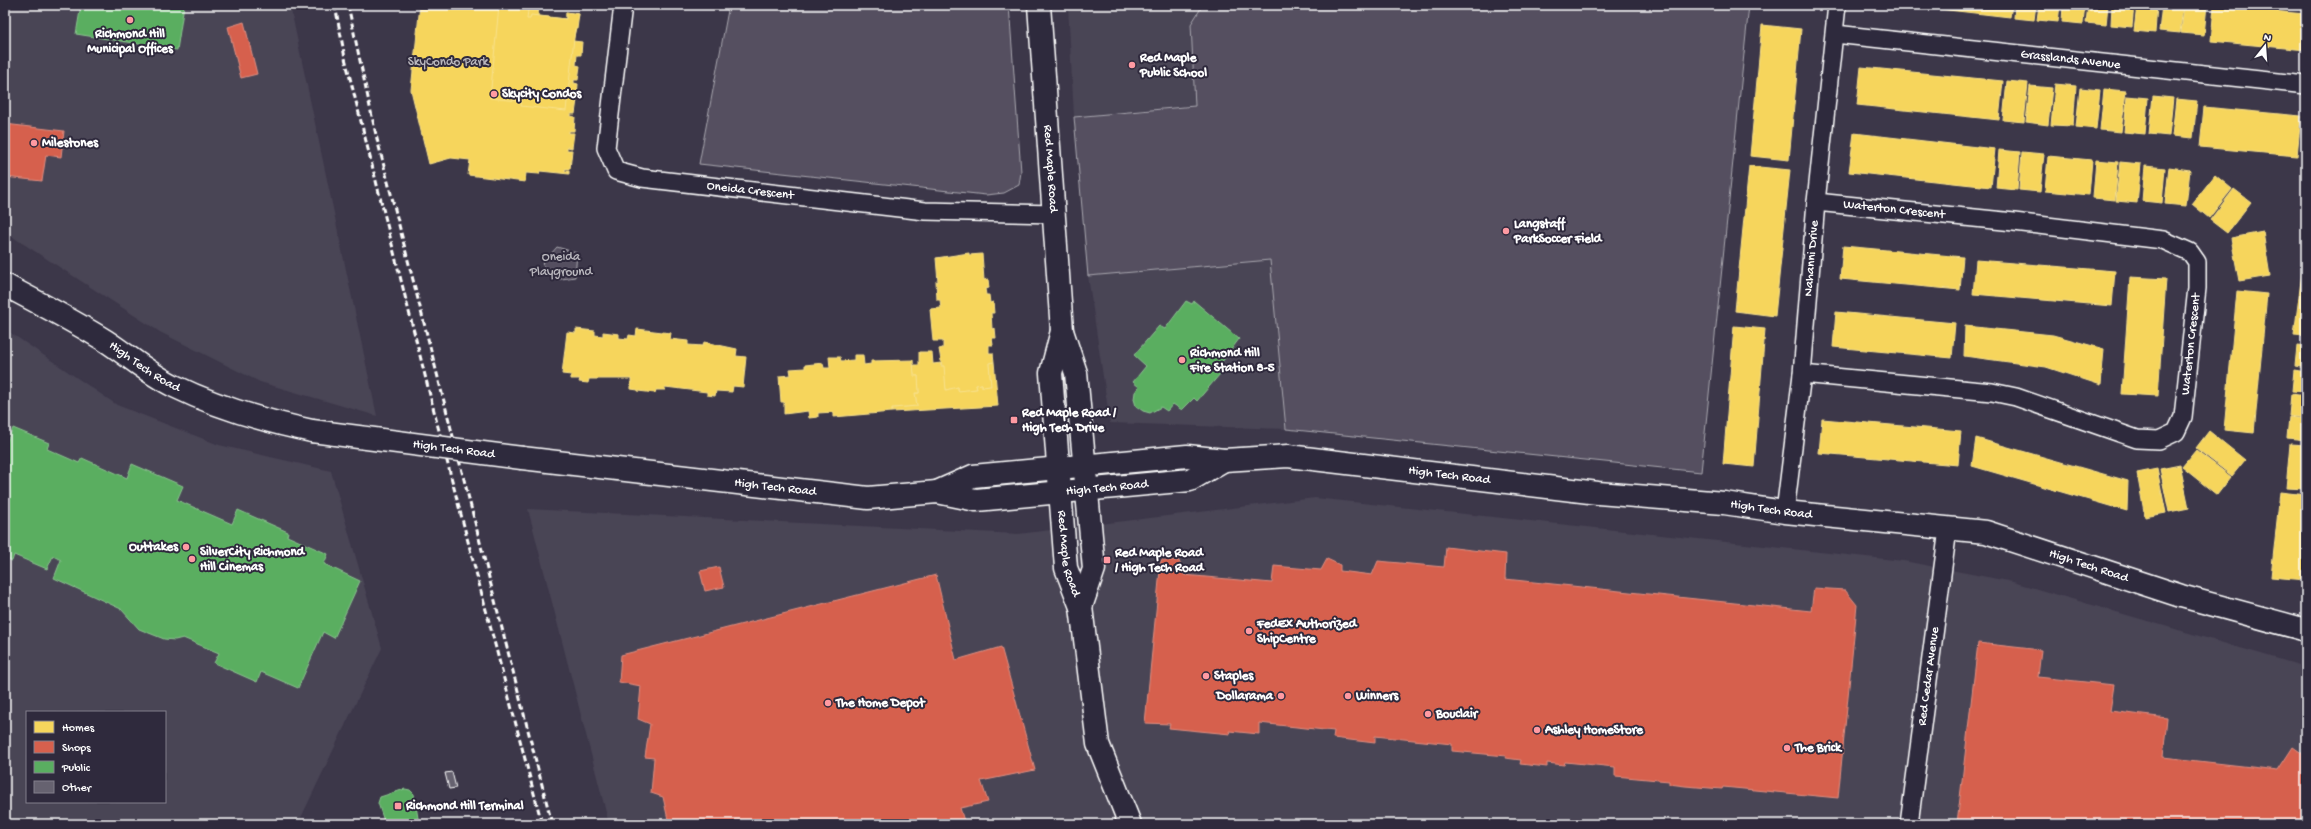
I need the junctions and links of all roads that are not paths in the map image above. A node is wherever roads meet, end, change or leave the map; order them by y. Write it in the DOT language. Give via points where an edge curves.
graph roads {
  1 [pos="623,5"];
  2 [pos="1039,5"];
  3 [pos="1837,5"];
  4 [pos="1835,34"];
  5 [pos="2306,84"];
  6 [pos="1816,202"];
  7 [pos="1054,214"];
  8 [pos="5,285"];
  9 [pos="1062,332"];
  10 [pos="1802,374"];
  11 [pos="1224,460"];
  12 [pos="1086,465"];
  13 [pos="1059,468"];
  14 [pos="1086,491"];
  15 [pos="937,492"];
  16 [pos="1060,493"];
  17 [pos="1785,512"];
  18 [pos="1948,529"];
  19 [pos="1081,607"];
  20 [pos="2306,630"];
  21 [pos="1130,824"];
  22 [pos="1909,824"];
  1 -- 7 [label="street, Oneida Crescent" via="606,148 616,171 642,178 925,211"];
  2 -- 7 [label="street, Red Maple Road"];
  3 -- 4 [label="street, Nahanni Drive"];
  4 -- 5 [label="street, Grasslands Avenue"];
  4 -- 6 [label="street, Nahanni Drive"];
  6 -- 10 [label="street, Nahanni Drive"];
  6 -- 10 [label="street, Waterton Crescent" via="2163,240 2190,252 2197,262 2197,288 2183,417 2176,432 2159,440 2137,439 2016,397 1992,392"];
  7 -- 9 [label="street, Red Maple Road"];
  8 -- 15 [label="street, High Tech Road, bridge" via="106,342 173,386 224,408 267,422 312,431 522,458 868,498"];
  9 -- 12 [label="street, Red Maple Road" via="1076,373"];
  9 -- 13 [label="street, Red Maple Road" via="1051,373"];
  10 -- 17 [label="street, Nahanni Drive"];
  11 -- 12 [label="street, High Tech Road" via="1187,456"];
  11 -- 14 [label="street, High Tech Road" via="1190,480"];
  11 -- 17 [label="street, High Tech Road" via="1288,456 1598,493 1724,503"];
  12 -- 13 [label="street, High Tech Road"];
  12 -- 14 [label="street, Red Maple Road"];
  13 -- 15 [label="street, High Tech Road" via="973,476"];
  13 -- 16 [label="street, Red Maple Road"];
  14 -- 16 [label="street, High Tech Road"];
  14 -- 19 [label="street, Red Maple Road" via="1094,569"];
  15 -- 16 [label="street, High Tech Road" via="976,500"];
  16 -- 19 [label="street, Red Maple Road" via="1066,568"];
  17 -- 18 [label="street, High Tech Road"];
  18 -- 20 [label="street, High Tech Road" via="1986,532 2181,596"];
  18 -- 22 [label="street, Red Cedar Avenue"];
  19 -- 21 [label="street, Red Maple Road" via="1098,744"];
}
